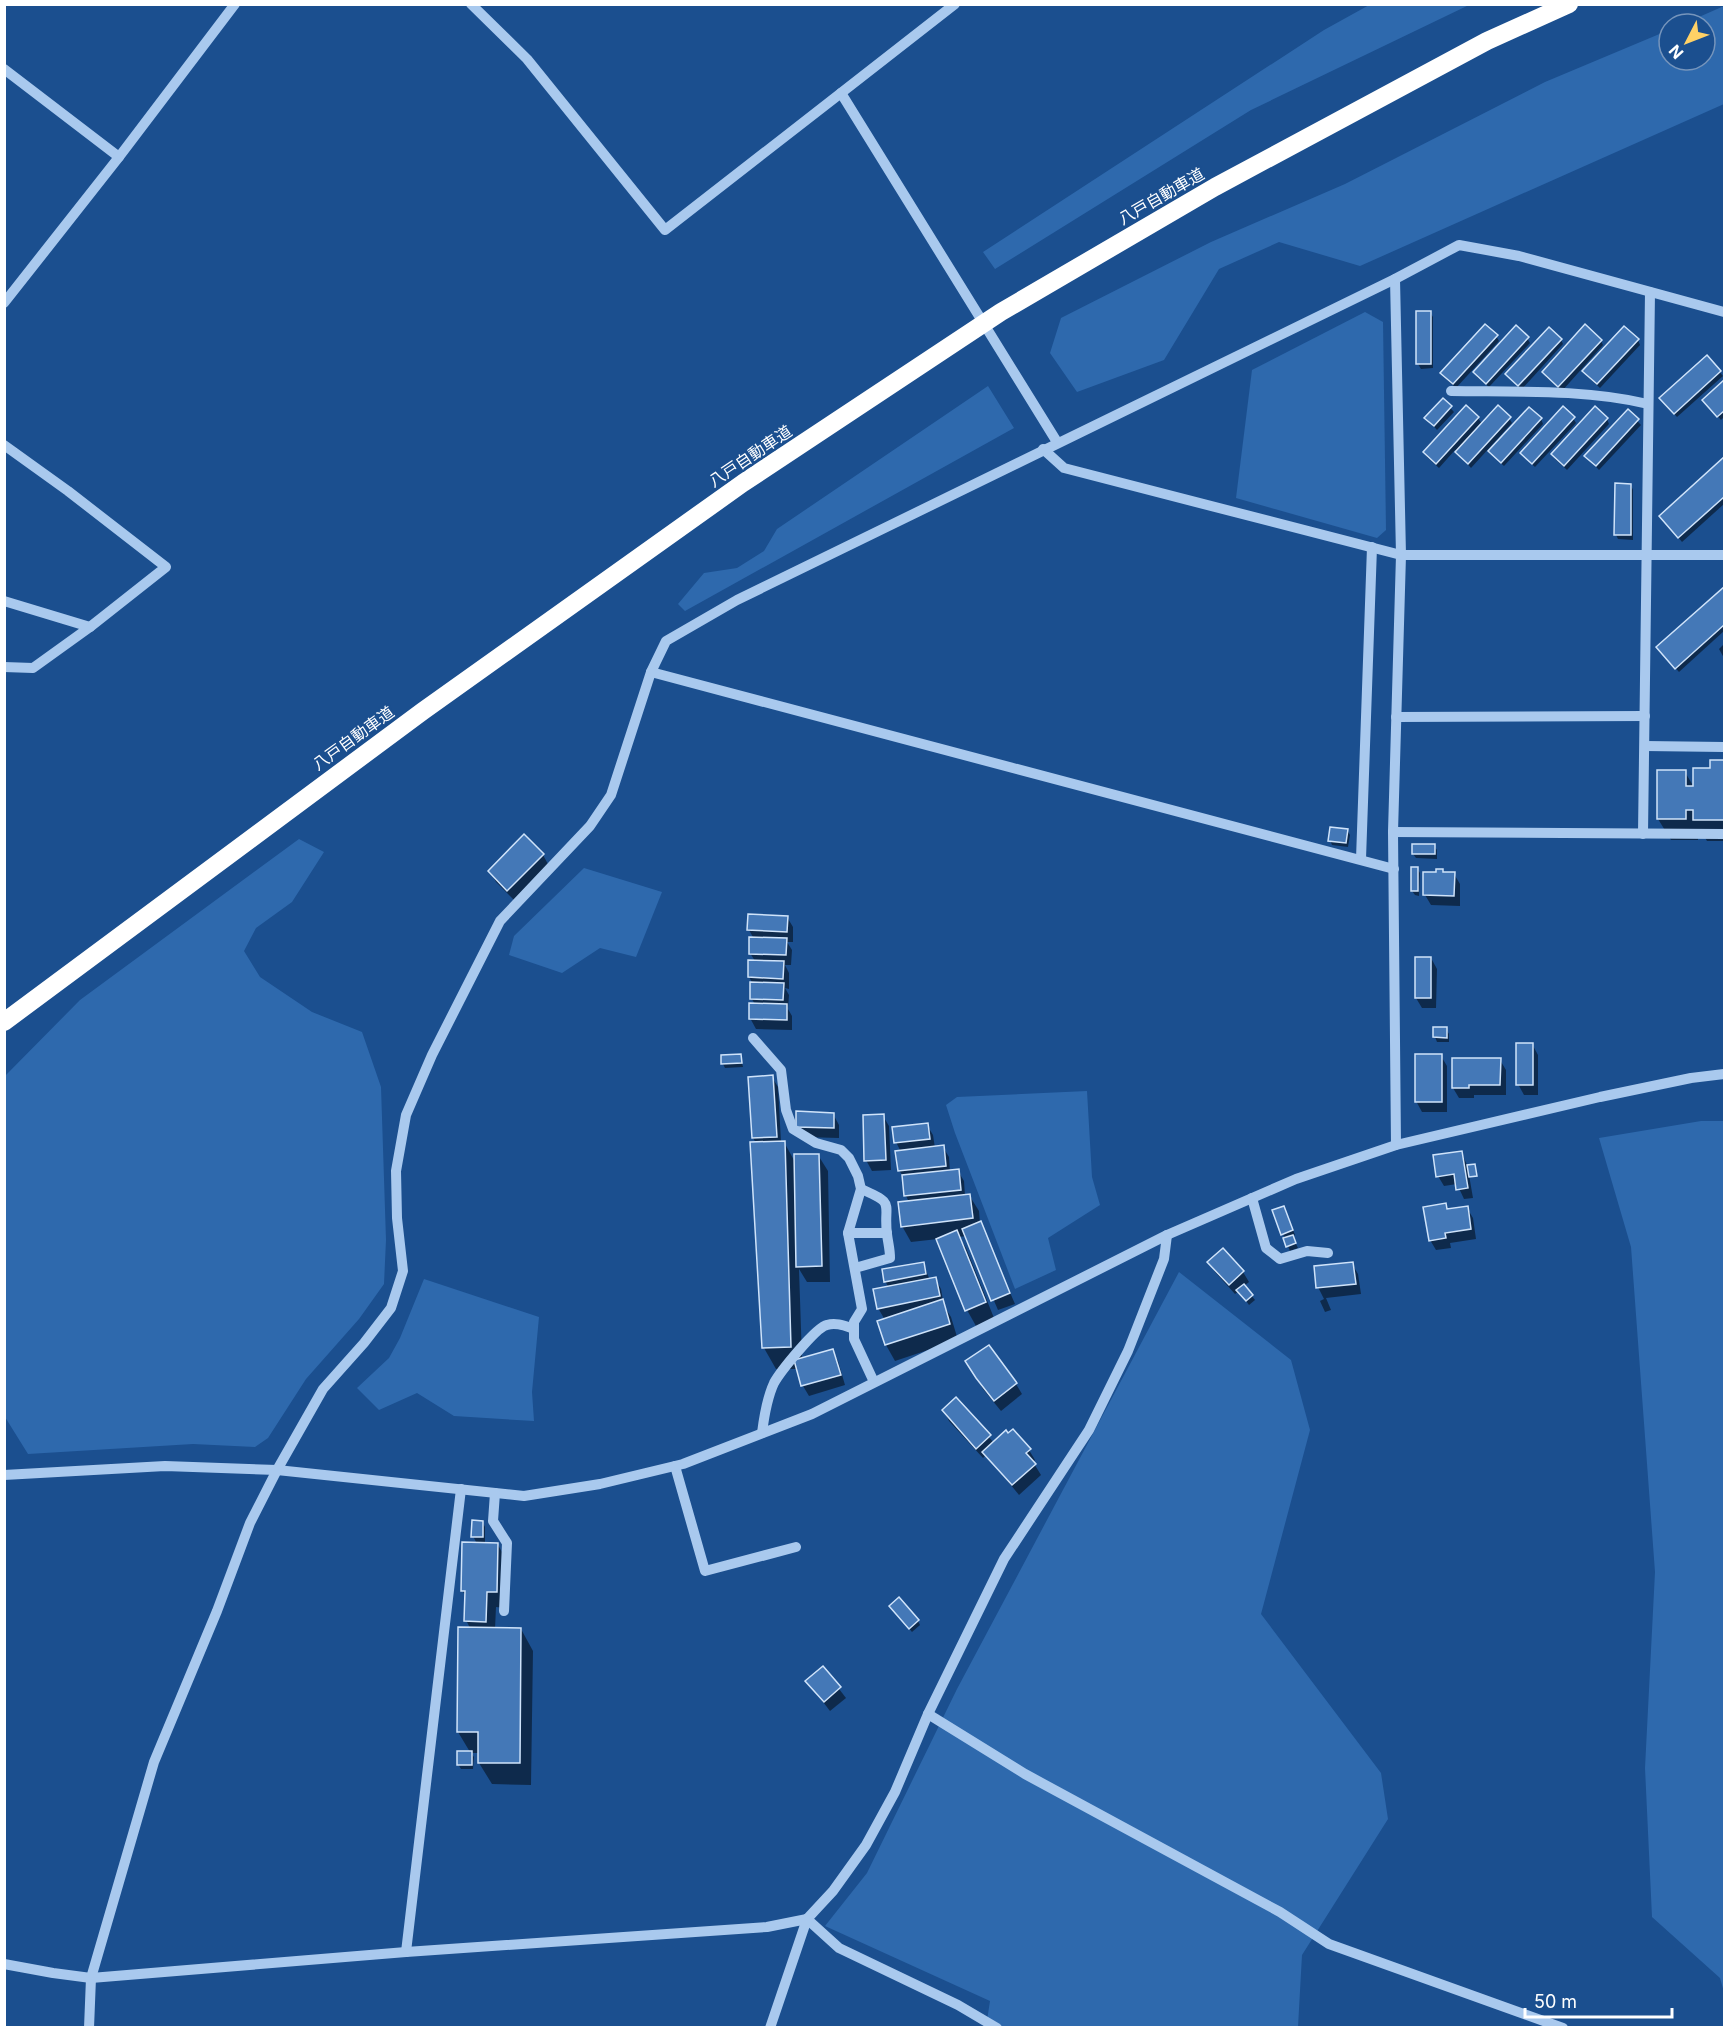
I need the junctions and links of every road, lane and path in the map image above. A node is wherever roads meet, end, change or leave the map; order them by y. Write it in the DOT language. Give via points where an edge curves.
graph roads {
  1 [pos="235,4"];
  2 [pos="471,4"];
  3 [pos="955,4"];
  4 [pos="1569,4"];
  5 [pos="4,69"];
  6 [pos="841,93"];
  7 [pos="119,157"];
  8 [pos="1395,279"];
  9 [pos="1650,292"];
  10 [pos="4,303"];
  11 [pos="1725,312"];
  12 [pos="1451,391"];
  13 [pos="1648,404"];
  14 [pos="1057,442"];
  15 [pos="4,445"];
  16 [pos="1043,449"];
  17 [pos="1372,547"];
  18 [pos="1401,555"];
  19 [pos="1647,555"];
  20 [pos="1725,555"];
  21 [pos="4,601"];
  22 [pos="90,627"];
  23 [pos="4,668"];
  24 [pos="651,672"];
  25 [pos="1645,716"];
  26 [pos="1396,717"];
  27 [pos="1645,746"];
  28 [pos="1725,747"];
  29 [pos="1393,832"];
  30 [pos="1643,834"];
  31 [pos="1725,834"];
  32 [pos="1361,859"];
  33 [pos="1394,869"];
  34 [pos="4,1022"];
  35 [pos="753,1038"];
  36 [pos="1725,1074"];
  37 [pos="1396,1145"];
  38 [pos="861,1190"];
  39 [pos="1252,1198"];
  40 [pos="848,1233"];
  41 [pos="887,1233"];
  42 [pos="1167,1235"];
  43 [pos="1328,1253"];
  44 [pos="855,1268"];
  45 [pos="854,1329"];
  46 [pos="874,1382"];
  47 [pos="762,1433"];
  48 [pos="675,1466"];
  49 [pos="277,1470"];
  50 [pos="4,1475"];
  51 [pos="461,1489"];
  52 [pos="495,1492"];
  53 [pos="796,1547"];
  54 [pos="504,1611"];
  55 [pos="928,1714"];
  56 [pos="807,1919"];
  57 [pos="406,1952"];
  58 [pos="4,1964"];
  59 [pos="91,1978"];
  60 [pos="88,2028"];
  61 [pos="771,2028"];
  62 [pos="997,2028"];
  63 [pos="1563,2028"];
  1 -- 7 [label="street"];
  2 -- 6 [label="street" via="527,59 665,230"];
  3 -- 6 [label="street"];
  4 -- 34 [label="highway, 八戸自動車道" via="1487,41 1226,181 1001,312 675,531 423,711"];
  5 -- 7 [label="street"];
  6 -- 14 [label="street"];
  7 -- 10 [label="street"];
  8 -- 9 [label="street" via="1460,245 1519,256"];
  8 -- 14 [label="street"];
  8 -- 18 [label="street"];
  9 -- 11 [label="street"];
  9 -- 13 [label="street"];
  12 -- 13 [label="street" via="1537,392 1625,398"];
  13 -- 19 [label="street"];
  14 -- 16 [label="street"];
  15 -- 22 [label="street" via="166,567"];
  16 -- 17 [label="street" via="1064,468"];
  16 -- 24 [label="street" via="737,600 666,641"];
  17 -- 18 [label="street"];
  17 -- 32 [label="street"];
  18 -- 19 [label="street"];
  18 -- 26 [label="street"];
  19 -- 20 [label="street"];
  19 -- 25 [label="street"];
  21 -- 22 [label="street"];
  22 -- 23 [label="street" via="33,668"];
  24 -- 32 [label="street" via="1216,824"];
  24 -- 49 [label="street" via="611,795 590,826 500,921 432,1055 406,1115 396,1170 403,1271 391,1308 323,1389"];
  25 -- 26 [label="street"];
  25 -- 27 [label="street"];
  26 -- 29 [label="street"];
  27 -- 28 [label="street"];
  27 -- 30 [label="street"];
  29 -- 30 [label="street"];
  29 -- 33 [label="street"];
  30 -- 31 [label="street"];
  32 -- 33 [label="street"];
  33 -- 37 [label="street"];
  35 -- 38 [label="street" via="781,1070 786,1110 794,1129 816,1143 841,1150 858,1176"];
  36 -- 37 [label="street" via="1600,1097"];
  37 -- 39 [label="street"];
  38 -- 40 [label="street"];
  38 -- 41 [label="street" via="886,1204"];
  39 -- 42 [label="street"];
  39 -- 43 [label="street" via="1266,1248 1280,1259 1307,1251"];
  40 -- 41 [label="street"];
  40 -- 44 [label="street"];
  41 -- 44 [label="street" via="890,1258"];
  42 -- 46 [label="street"];
  42 -- 55 [label="street" via="1164,1259 1132,1341 1099,1410 1004,1559"];
  44 -- 45 [label="street" via="862,1310"];
  45 -- 46 [label="street" via="854,1339"];
  45 -- 47 [label="street" via="824,1325 809,1338 774,1383"];
  46 -- 47 [label="street" via="812,1414"];
  47 -- 48 [label="street"];
  48 -- 52 [label="street" via="600,1484 524,1496"];
  48 -- 53 [label="street" via="705,1571"];
  49 -- 50 [label="street" via="165,1466"];
  49 -- 51 [label="street"];
  49 -- 59 [label="street" via="250,1523 154,1762"];
  51 -- 52 [label="street"];
  51 -- 57 [label="street"];
  52 -- 54 [label="street" via="493,1521 507,1543"];
  55 -- 56 [label="street" via="895,1792 866,1845"];
  55 -- 63 [label="street" via="1025,1774 1280,1912 1329,1944"];
  56 -- 57 [label="street" via="767,1927"];
  56 -- 61 [label="street"];
  56 -- 62 [label="street" via="839,1948"];
  57 -- 59 [label="street"];
  58 -- 59 [label="street"];
  59 -- 60 [label="street"];
}
